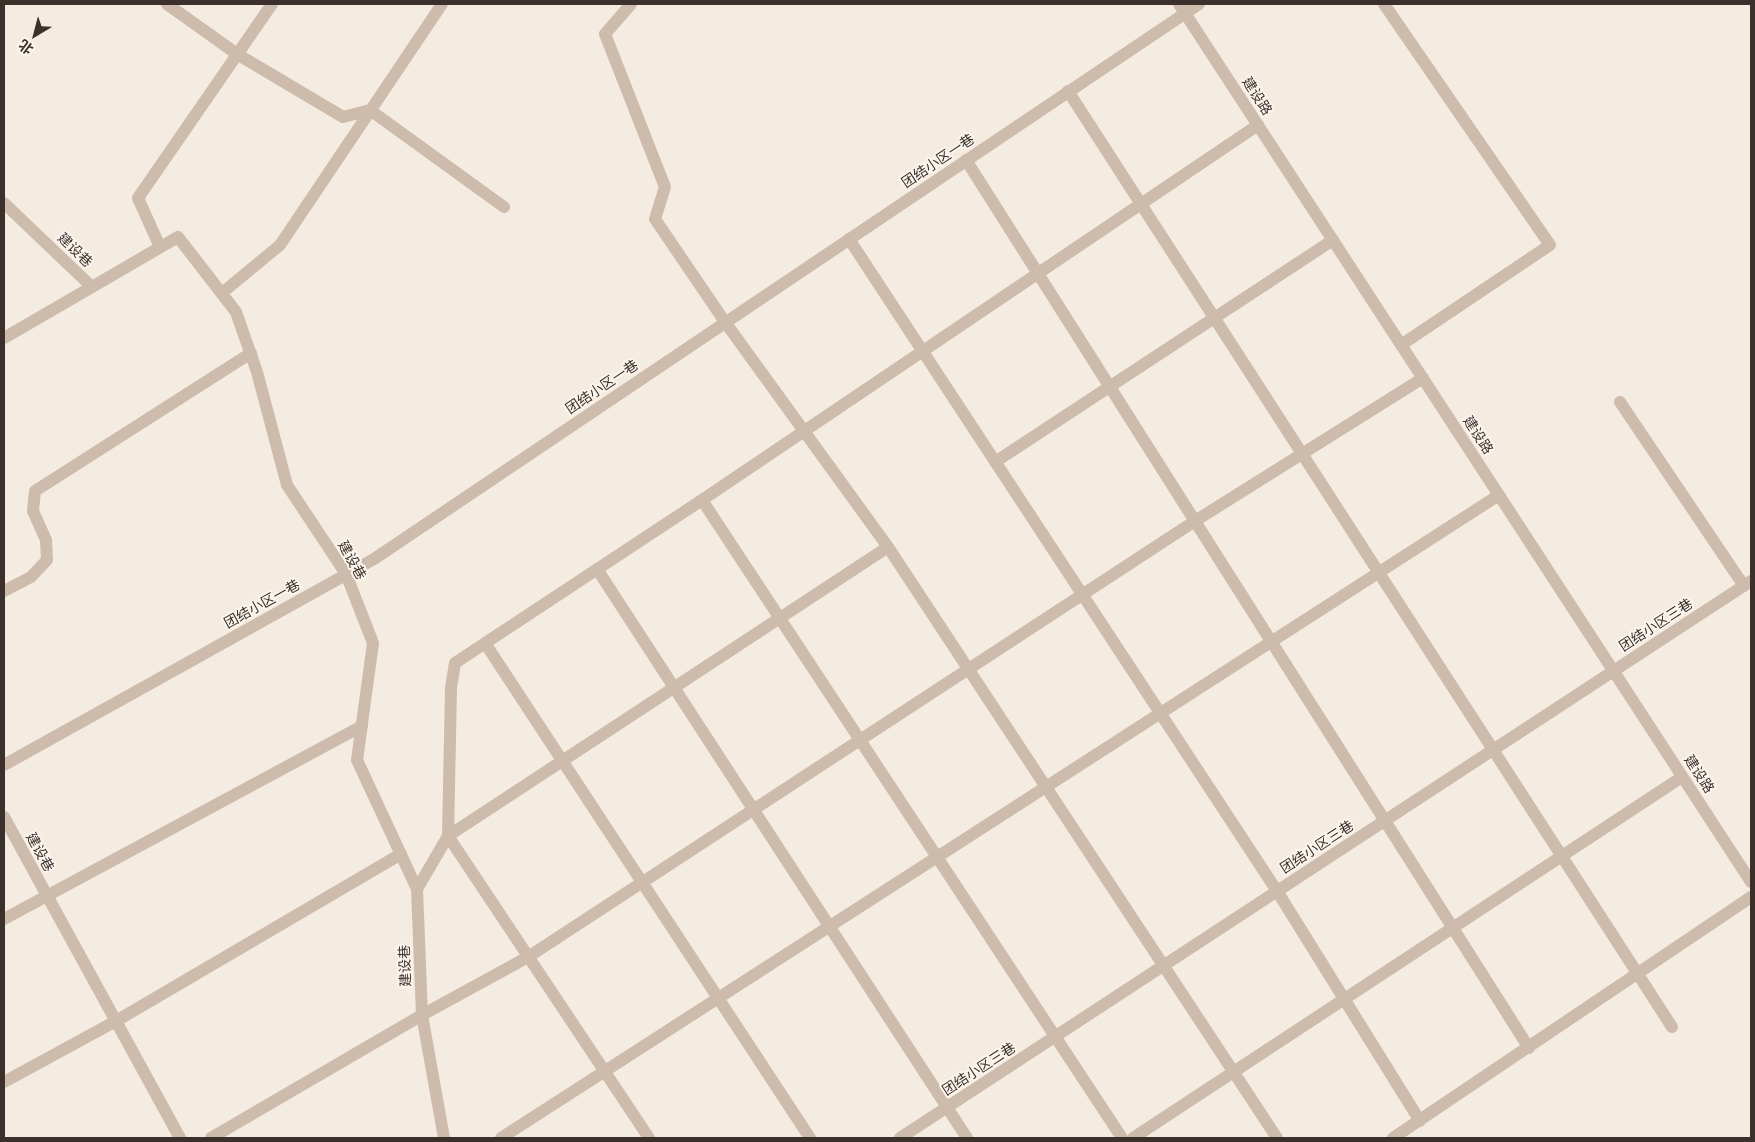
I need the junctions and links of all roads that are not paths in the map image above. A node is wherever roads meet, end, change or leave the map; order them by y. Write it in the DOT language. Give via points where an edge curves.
graph roads {
  1 [pos="167,4"];
  2 [pos="272,4"];
  3 [pos="442,4"];
  4 [pos="631,4"];
  5 [pos="1199,4"];
  6 [pos="1384,4"];
  7 [pos="1182,8"];
  8 [pos="237,54"];
  9 [pos="1068,91"];
  10 [pos="370,110"];
  11 [pos="1258,125"];
  12 [pos="966,160"];
  13 [pos="4,203"];
  14 [pos="1141,204"];
  15 [pos="504,207"];
  16 [pos="849,239"];
  17 [pos="1333,240"];
  18 [pos="160,247"];
  19 [pos="1038,273"];
  20 [pos="92,287"];
  21 [pos="222,293"];
  22 [pos="1215,318"];
  23 [pos="725,322"];
  24 [pos="4,338"];
  25 [pos="1401,345"];
  26 [pos="922,351"];
  27 [pos="250,353"];
  28 [pos="1423,378"];
  29 [pos="1110,386"];
  30 [pos="1620,402"];
  31 [pos="804,431"];
  32 [pos="1302,454"];
  33 [pos="995,462"];
  34 [pos="1499,496"];
  35 [pos="702,500"];
  36 [pos="1195,521"];
  37 [pos="888,547"];
  38 [pos="597,569"];
  39 [pos="1378,572"];
  40 [pos="346,574"];
  41 [pos="1748,583"];
  42 [pos="4,591"];
  43 [pos="1083,594"];
  44 [pos="780,618"];
  45 [pos="1271,642"];
  46 [pos="485,643"];
  47 [pos="968,669"];
  48 [pos="1613,671"];
  49 [pos="674,688"];
  50 [pos="1161,714"];
  51 [pos="362,726"];
  52 [pos="860,740"];
  53 [pos="1493,750"];
  54 [pos="562,761"];
  55 [pos="4,765"];
  56 [pos="1682,777"];
  57 [pos="1046,788"];
  58 [pos="754,810"];
  59 [pos="4,817"];
  60 [pos="1384,821"];
  61 [pos="448,836"];
  62 [pos="401,854"];
  63 [pos="1562,856"];
  64 [pos="937,858"];
  65 [pos="642,882"];
  66 [pos="1751,882"];
  67 [pos="417,889"];
  68 [pos="1277,891"];
  69 [pos="46,895"];
  70 [pos="1751,897"];
  71 [pos="4,919"];
  72 [pos="831,927"];
  73 [pos="1452,928"];
  74 [pos="528,957"];
  75 [pos="1163,966"];
  76 [pos="1638,974"];
  77 [pos="718,999"];
  78 [pos="1343,1000"];
  79 [pos="422,1015"];
  80 [pos="116,1021"];
  81 [pos="1672,1028"];
  82 [pos="1055,1037"];
  83 [pos="1529,1048"];
  84 [pos="605,1072"];
  85 [pos="1233,1072"];
  86 [pos="4,1082"];
  87 [pos="948,1107"];
  88 [pos="1420,1121"];
  89 [pos="180,1138"];
  90 [pos="211,1138"];
  91 [pos="444,1138"];
  92 [pos="501,1138"];
  93 [pos="649,1138"];
  94 [pos="810,1138"];
  95 [pos="900,1138"];
  96 [pos="967,1138"];
  97 [pos="1122,1138"];
  98 [pos="1133,1138"];
  99 [pos="1277,1138"];
  100 [pos="1393,1138"];
  1 -- 8 [label="street"];
  2 -- 8 [label="street"];
  3 -- 10 [label="street"];
  4 -- 23 [label="street" via="605,34 665,187 655,219"];
  5 -- 7 [label="street, 团结小区一巷"];
  6 -- 25 [label="street" via="1550,245"];
  7 -- 9 [label="street, 团结小区一巷"];
  7 -- 11 [label="street, 建设路"];
  8 -- 10 [label="street" via="343,117"];
  8 -- 18 [label="street" via="138,198"];
  9 -- 12 [label="street, 团结小区一巷"];
  9 -- 14 [label="street"];
  10 -- 15 [label="street"];
  10 -- 21 [label="street" via="280,245"];
  11 -- 14 [label="street"];
  11 -- 17 [label="street, 建设路"];
  12 -- 16 [label="street, 团结小区一巷"];
  12 -- 19 [label="street"];
  13 -- 20 [label="street, 建设巷"];
  14 -- 19 [label="street"];
  14 -- 22 [label="street"];
  16 -- 23 [label="street, 团结小区一巷"];
  16 -- 26 [label="street"];
  17 -- 22 [label="street"];
  17 -- 25 [label="street, 建设路"];
  18 -- 20 [label="street, 建设巷"];
  18 -- 21 [label="street, 建设巷" via="178,237"];
  19 -- 26 [label="street"];
  19 -- 29 [label="street"];
  20 -- 24 [label="street"];
  21 -- 27 [label="street, 建设巷" via="236,312"];
  22 -- 29 [label="street"];
  22 -- 32 [label="street"];
  23 -- 31 [label="street"];
  23 -- 40 [label="street, 团结小区一巷" via="374,559"];
  25 -- 28 [label="street, 建设路"];
  26 -- 31 [label="street"];
  26 -- 33 [label="street"];
  27 -- 40 [label="street, 建设巷" via="287,485"];
  27 -- 42 [label="street" via="35,490 33,511 46,540 47,560 32,577"];
  28 -- 32 [label="street"];
  28 -- 34 [label="street, 建设路"];
  29 -- 33 [label="street"];
  29 -- 36 [label="street"];
  30 -- 41 [label="street"];
  31 -- 35 [label="street"];
  31 -- 37 [label="street"];
  32 -- 36 [label="street"];
  32 -- 39 [label="street"];
  33 -- 43 [label="street"];
  34 -- 39 [label="street"];
  34 -- 48 [label="street, 建设路"];
  35 -- 38 [label="street"];
  35 -- 44 [label="street"];
  36 -- 43 [label="street"];
  36 -- 45 [label="street"];
  37 -- 44 [label="street"];
  37 -- 47 [label="street"];
  38 -- 46 [label="street"];
  38 -- 49 [label="street"];
  39 -- 45 [label="street"];
  39 -- 53 [label="street"];
  40 -- 51 [label="street, 建设巷" via="373,643"];
  40 -- 55 [label="street, 团结小区一巷"];
  41 -- 48 [label="street, 团结小区三巷"];
  43 -- 47 [label="street"];
  43 -- 50 [label="street"];
  44 -- 49 [label="street"];
  44 -- 52 [label="street"];
  45 -- 50 [label="street"];
  45 -- 60 [label="street"];
  46 -- 54 [label="street"];
  46 -- 61 [label="street" via="455,663 451,688"];
  47 -- 52 [label="street"];
  47 -- 57 [label="street"];
  48 -- 53 [label="street, 团结小区三巷"];
  48 -- 56 [label="street, 建设路"];
  49 -- 54 [label="street"];
  49 -- 58 [label="street"];
  50 -- 57 [label="street"];
  50 -- 68 [label="street"];
  51 -- 62 [label="street, 建设巷" via="357,760"];
  51 -- 69 [label="street"];
  52 -- 58 [label="street"];
  52 -- 64 [label="street"];
  53 -- 60 [label="street, 团结小区三巷"];
  53 -- 63 [label="street"];
  54 -- 61 [label="street"];
  54 -- 65 [label="street"];
  56 -- 63 [label="street"];
  56 -- 66 [label="street, 建设路"];
  57 -- 64 [label="street"];
  57 -- 75 [label="street"];
  58 -- 65 [label="street"];
  58 -- 72 [label="street"];
  59 -- 69 [label="street, 建设巷"];
  60 -- 68 [label="street, 团结小区三巷"];
  60 -- 73 [label="street"];
  61 -- 67 [label="street"];
  61 -- 74 [label="street"];
  62 -- 67 [label="street, 建设巷"];
  62 -- 80 [label="street"];
  63 -- 73 [label="street"];
  63 -- 76 [label="street"];
  64 -- 72 [label="street"];
  64 -- 82 [label="street"];
  65 -- 74 [label="street"];
  65 -- 77 [label="street"];
  67 -- 79 [label="street, 建设巷"];
  68 -- 75 [label="street, 团结小区三巷"];
  68 -- 78 [label="street"];
  69 -- 71 [label="street"];
  69 -- 80 [label="street, 建设巷"];
  70 -- 76 [label="street"];
  72 -- 77 [label="street"];
  72 -- 87 [label="street"];
  73 -- 78 [label="street"];
  73 -- 83 [label="street"];
  74 -- 79 [label="street"];
  74 -- 84 [label="street"];
  75 -- 82 [label="street, 团结小区三巷"];
  75 -- 85 [label="street"];
  76 -- 81 [label="street"];
  76 -- 83 [label="street"];
  77 -- 84 [label="street"];
  77 -- 94 [label="street"];
  78 -- 85 [label="street"];
  78 -- 88 [label="street"];
  79 -- 90 [label="street"];
  79 -- 91 [label="street, 建设巷"];
  80 -- 86 [label="street"];
  80 -- 89 [label="street, 建设巷"];
  82 -- 87 [label="street, 团结小区三巷"];
  82 -- 97 [label="street"];
  83 -- 88 [label="street"];
  84 -- 92 [label="street"];
  84 -- 93 [label="street"];
  85 -- 98 [label="street"];
  85 -- 99 [label="street"];
  87 -- 95 [label="street, 团结小区三巷"];
  87 -- 96 [label="street"];
  88 -- 100 [label="street"];
}
